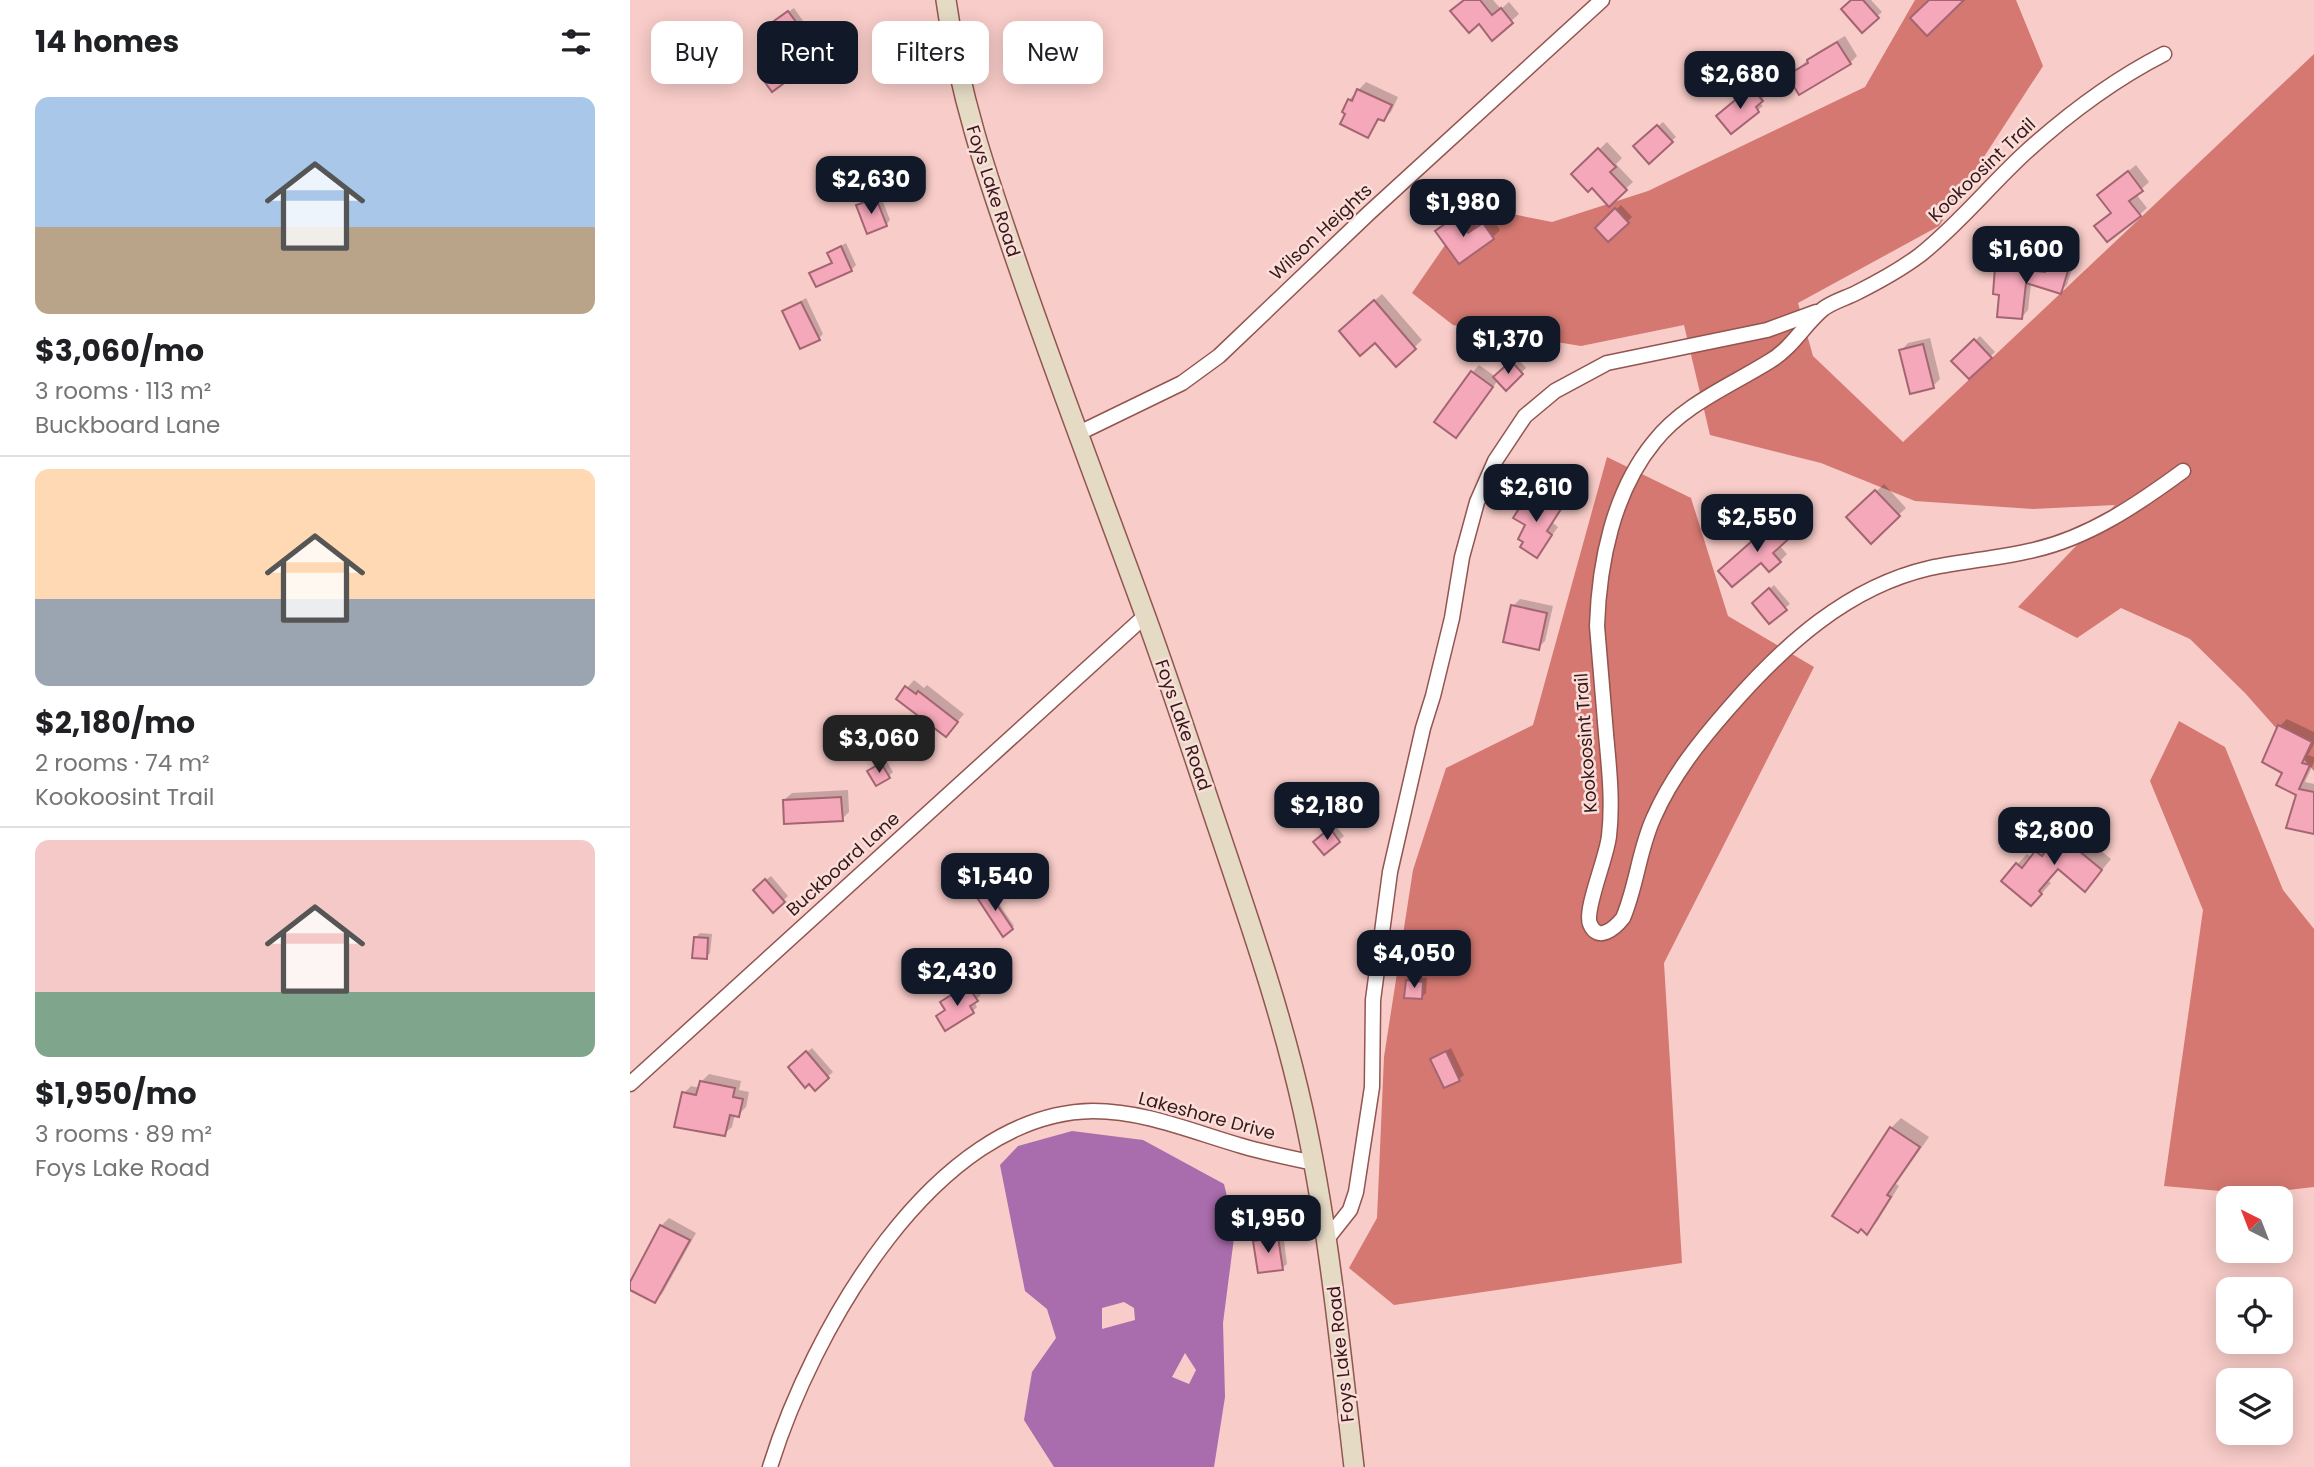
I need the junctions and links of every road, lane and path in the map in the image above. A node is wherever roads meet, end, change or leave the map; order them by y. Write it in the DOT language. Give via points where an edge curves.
graph roads {
  1 [pos="946,0"];
  2 [pos="1602,0"];
  3 [pos="2164,54"];
  4 [pos="1824,308"];
  5 [pos="1077,433"];
  6 [pos="2183,471"];
  7 [pos="1145,616"];
  8 [pos="630,1084"];
  9 [pos="1314,1163"];
  10 [pos="1327,1239"];
  11 [pos="770,1467"];
  12 [pos="1354,1467"];
  1 -- 5 [label="street, Foys Lake Road" via="966,109"];
  2 -- 5 [label="street, Wilson Heights" via="1219,356 1182,383"];
  3 -- 4 [label="street, Kookoosint Trail" via="2069,115 1919,256"];
  4 -- 6 [label="street, Kookoosint Trail" via="1783,352 1714,393 1661,433 1644,455 1619,508 1598,597 1611,810 1605,858 1588,920 1599,933 1616,927 1623,918 1653,819 1679,771 1783,650 1829,614 1882,584 1929,568 2036,549 2091,530"];
  4 -- 10 [label="street, Kookoosint Trail" via="1767,330 1607,363 1539,403 1513,431 1495,461 1479,495 1462,557 1449,631 1390,872 1373,1000 1372,1087 1356,1192 1350,1210"];
  5 -- 7 [label="street, Foys Lake Road"];
  7 -- 8 [label="street, Buckboard Lane"];
  7 -- 9 [label="street, Foys Lake Road" via="1272,991"];
  9 -- 10 [label="street, Foys Lake Road"];
  9 -- 11 [label="street, Lakeshore Drive" via="1115,1112 1067,1114 999,1138 960,1163 926,1194 864,1273 810,1366"];
  10 -- 12 [label="street, Foys Lake Road"];
}
